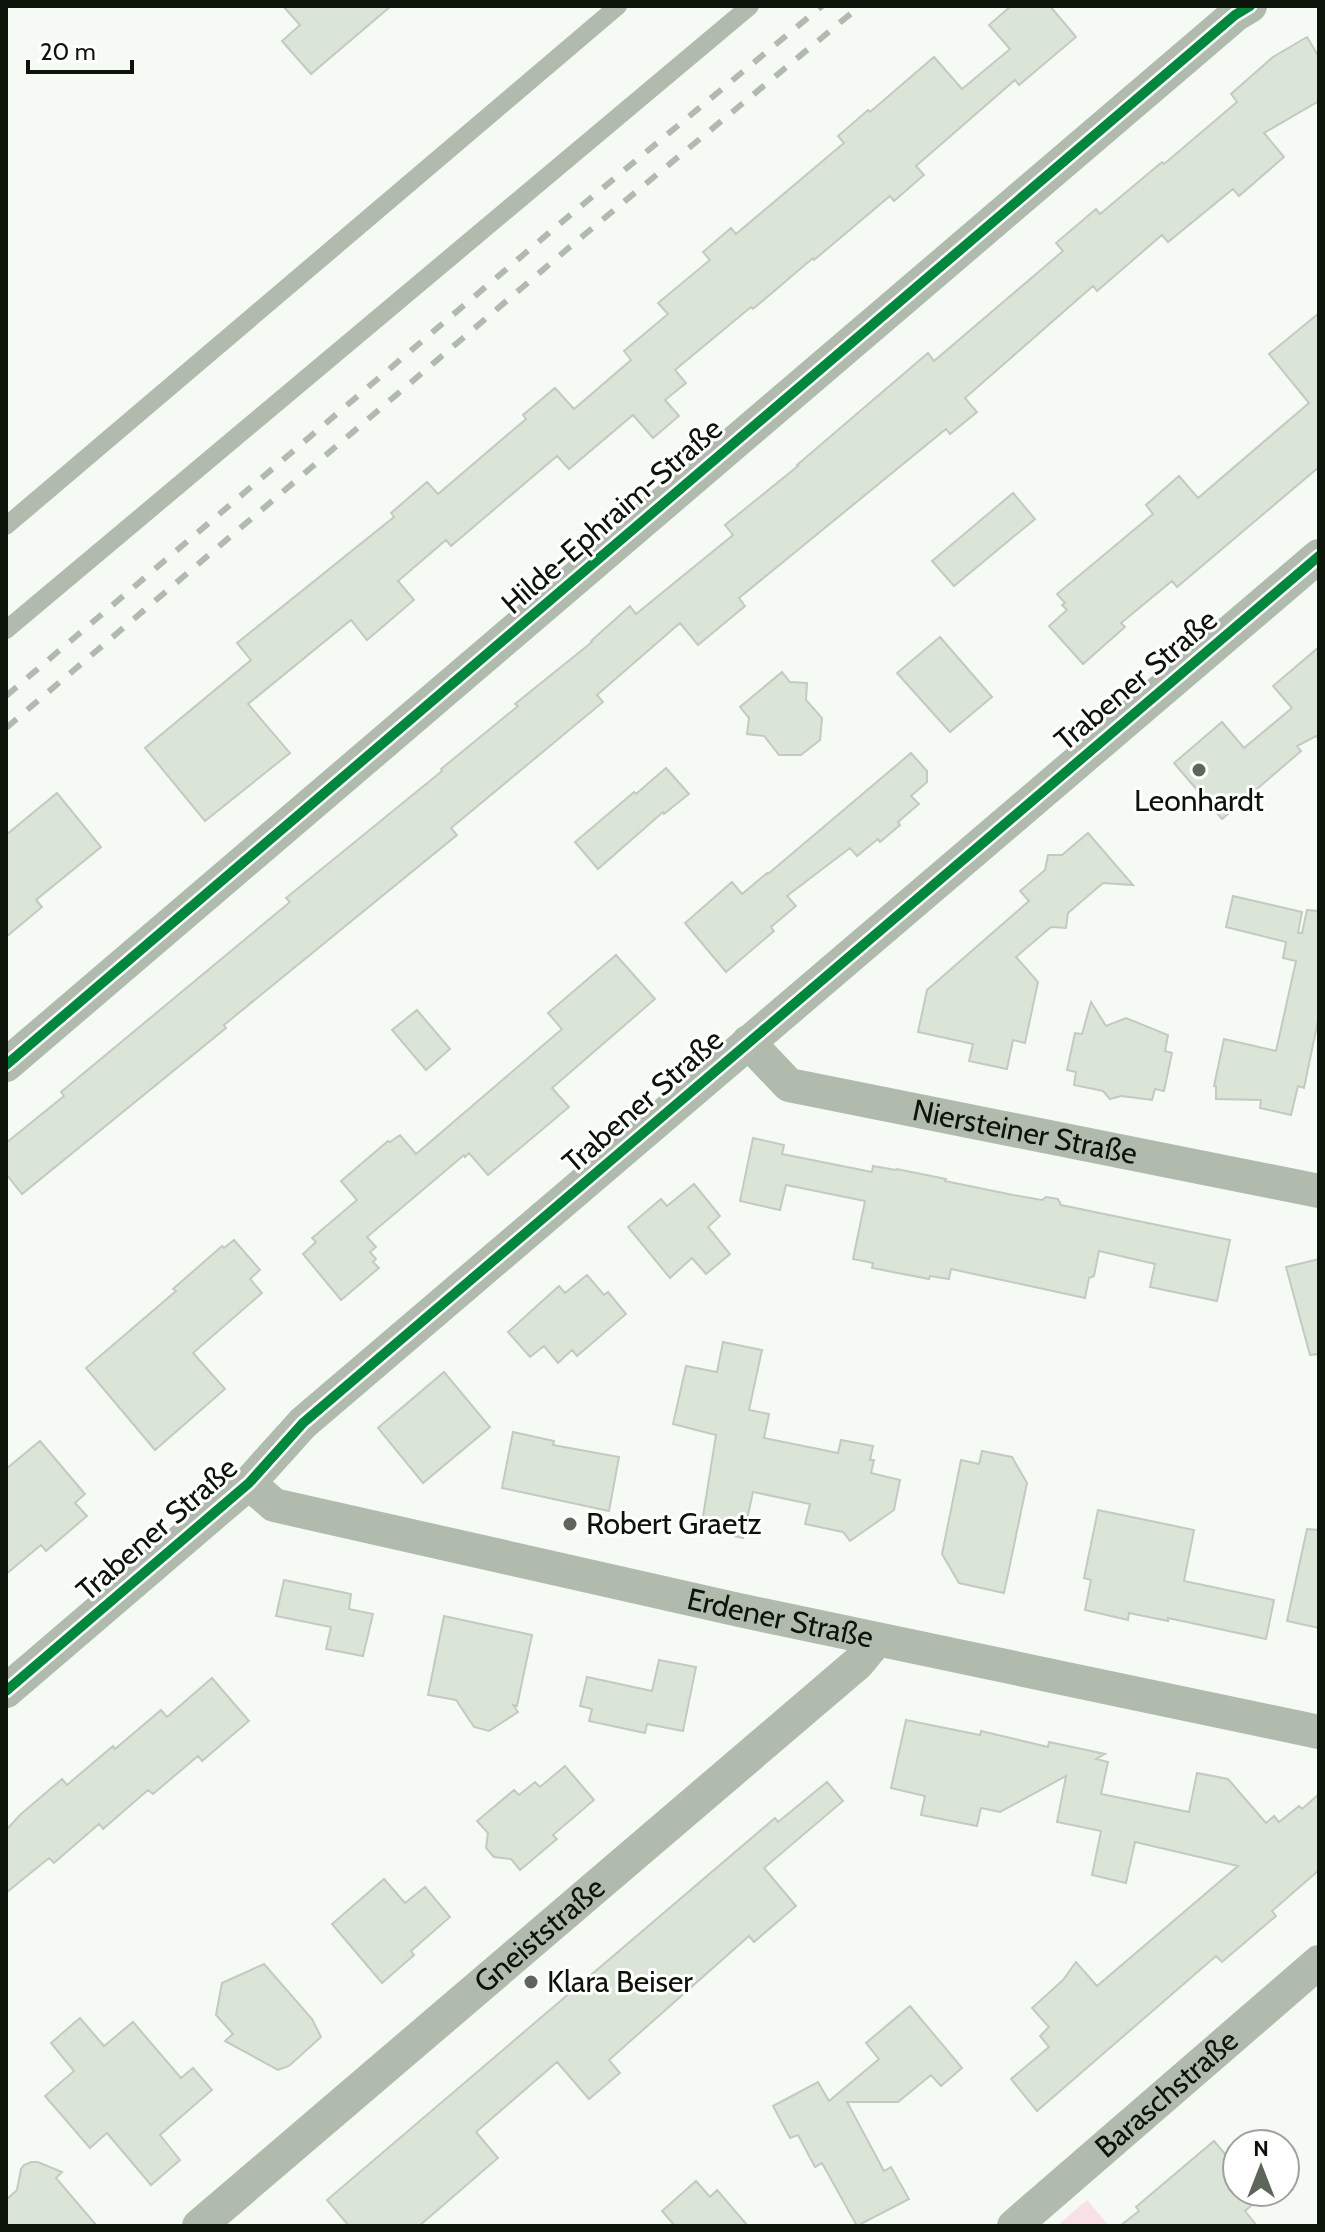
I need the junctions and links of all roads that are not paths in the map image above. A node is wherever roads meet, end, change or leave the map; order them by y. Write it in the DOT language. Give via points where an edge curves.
graph roads {
  1 [pos="618,6"];
  2 [pos="750,6"];
  3 [pos="1250,6"];
  4 [pos="6,526"];
  5 [pos="1319,556"];
  6 [pos="6,630"];
  7 [pos="748,1042"];
  8 [pos="6,1065"];
  9 [pos="1319,1191"];
  10 [pos="249,1483"];
  11 [pos="877,1640"];
  12 [pos="6,1691"];
  13 [pos="1319,1732"];
  14 [pos="1319,1962"];
  15 [pos="199,2226"];
  16 [pos="1014,2226"];
  1 -- 4 [label="lane"];
  2 -- 6 [label="lane"];
  3 -- 8 [label="street, Hilde-Ephraim-Straße"];
  5 -- 7 [label="street, Trabener Straße"];
  7 -- 9 [label="street, Niersteiner Straße" via="789,1085"];
  7 -- 10 [label="street, Trabener Straße" via="303,1423"];
  10 -- 11 [label="street, Erdener Straße" via="274,1505"];
  10 -- 12 [label="street, Trabener Straße"];
  11 -- 13 [label="street, Erdener Straße"];
  11 -- 15 [label="street, Gneiststraße" via="858,1663"];
  14 -- 16 [label="street, Baraschstraße"];
}
